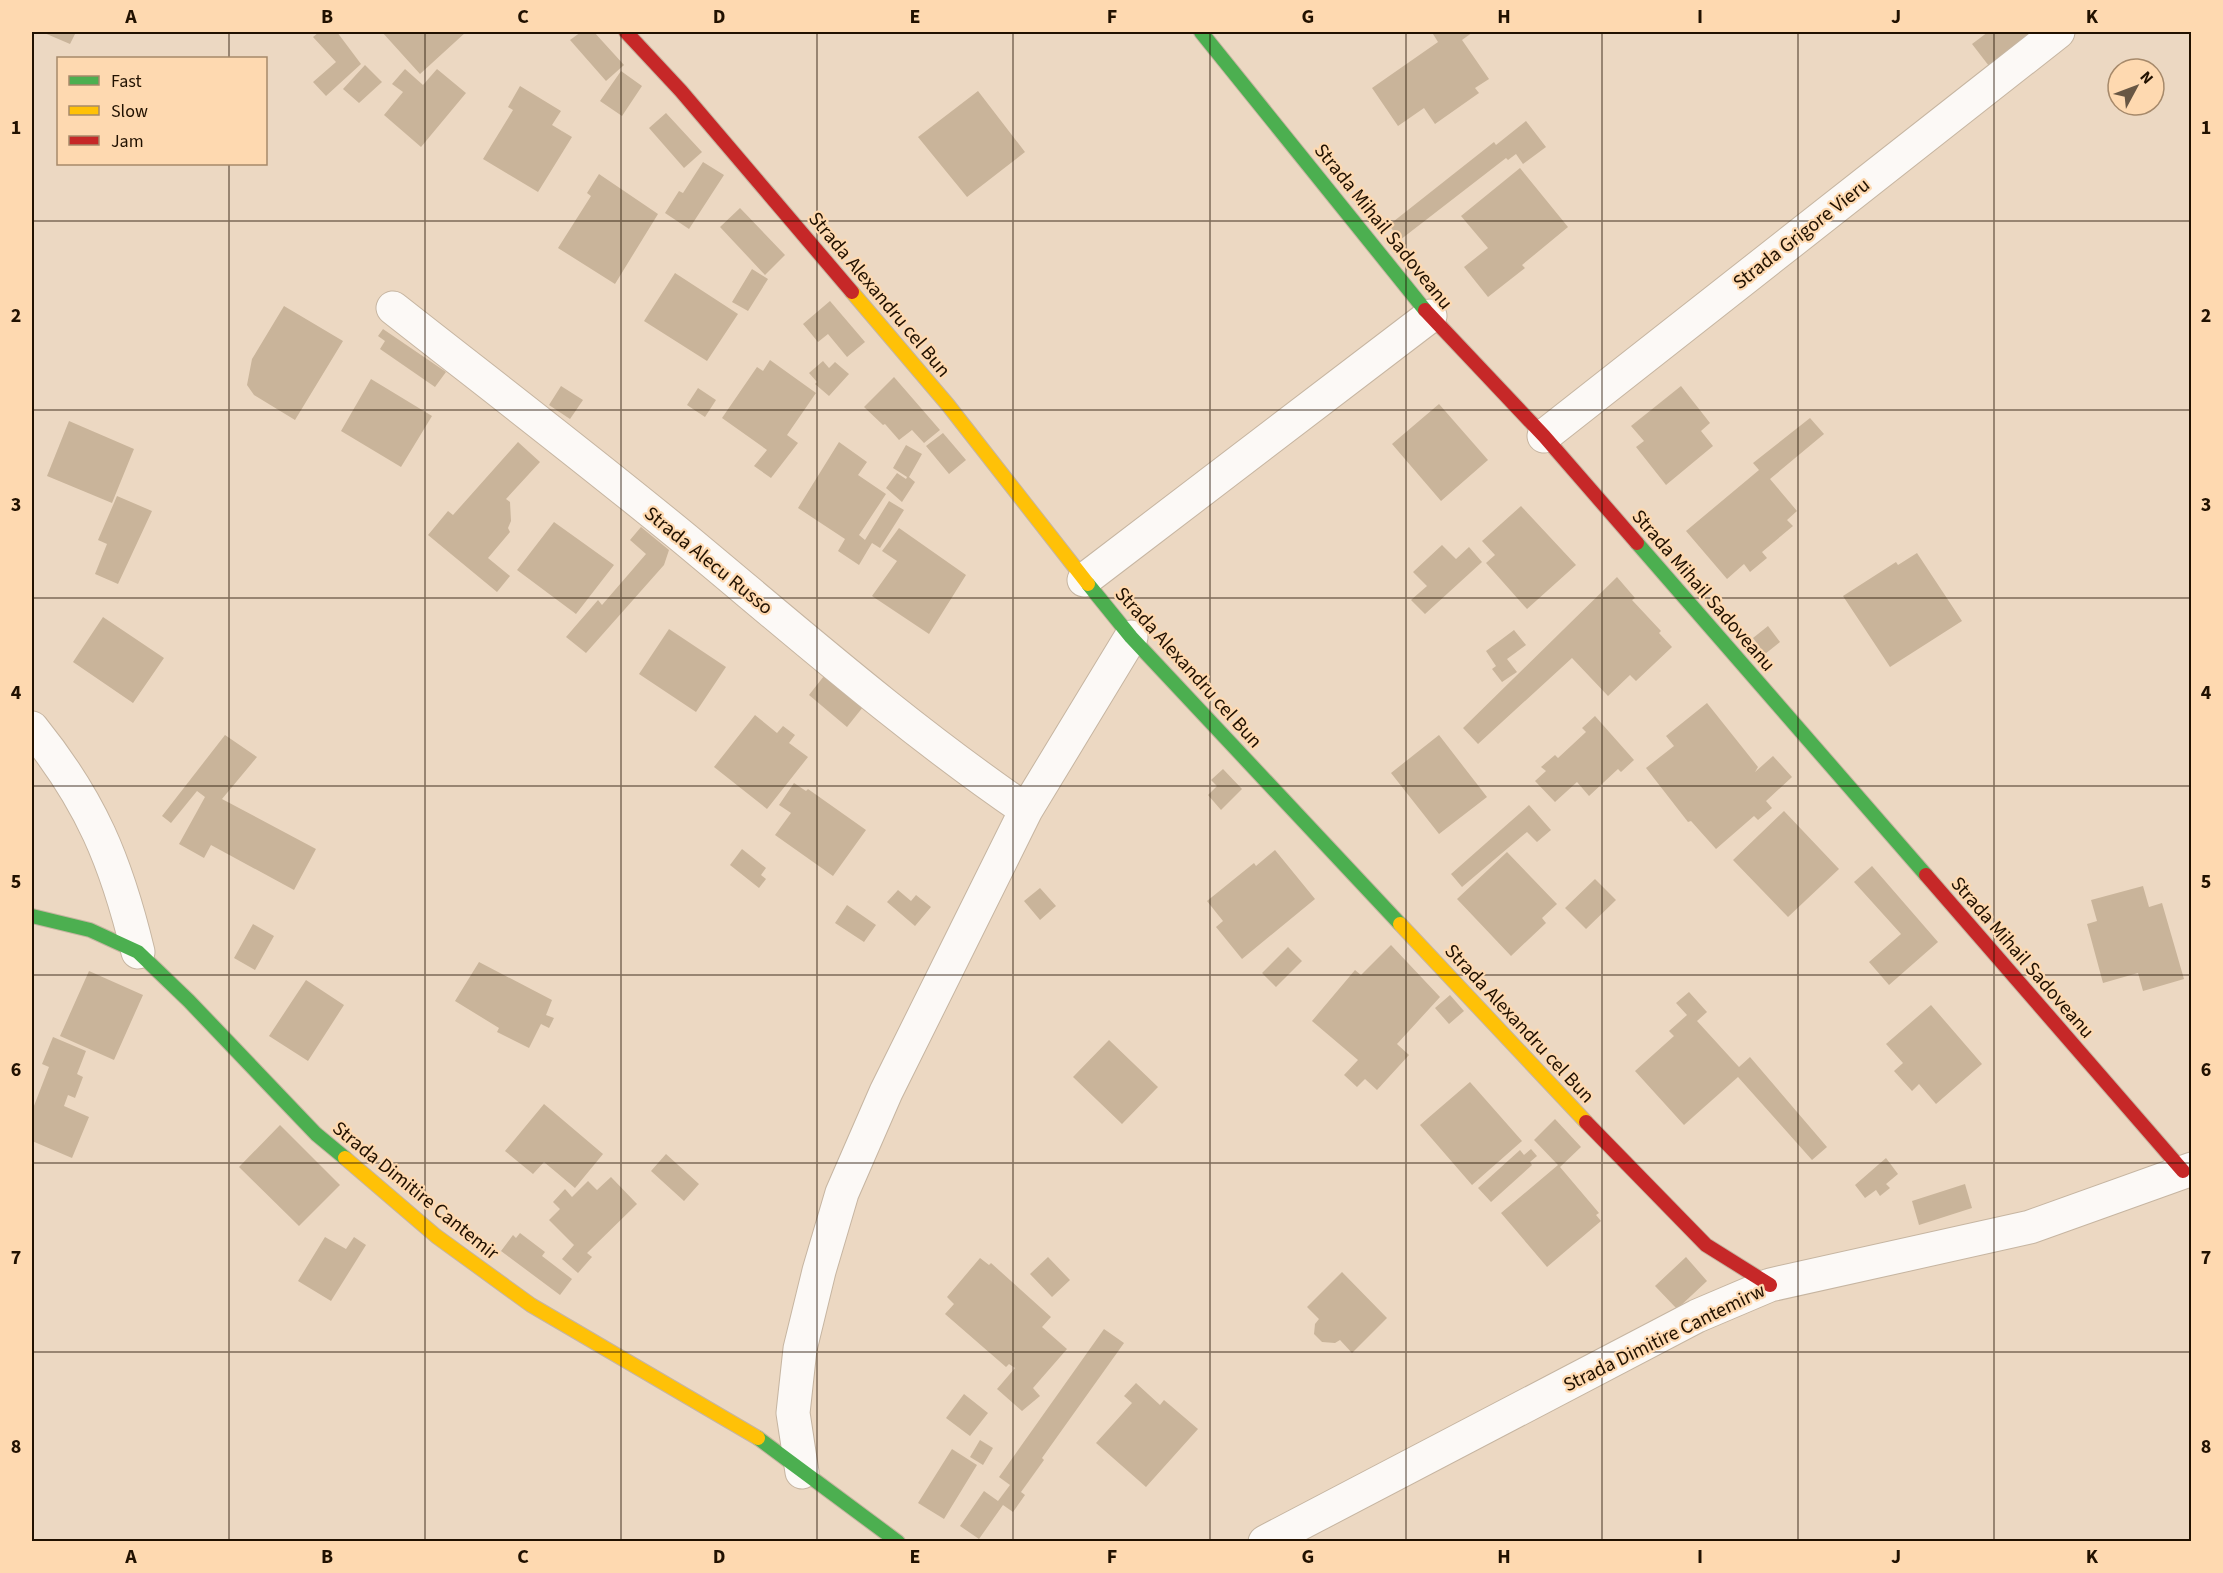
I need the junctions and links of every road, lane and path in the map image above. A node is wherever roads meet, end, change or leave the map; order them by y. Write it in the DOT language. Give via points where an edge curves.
graph roads {
  1 [pos="626,32"];
  2 [pos="1201,32"];
  3 [pos="2058,32"];
  4 [pos="393,308"];
  5 [pos="1430,316"];
  6 [pos="1544,436"];
  7 [pos="1084,580"];
  8 [pos="1131,637"];
  9 [pos="32,728"];
  10 [pos="1026,810"];
  11 [pos="32,916"];
  12 [pos="138,952"];
  13 [pos="2187,1170"];
  14 [pos="1770,1285"];
  15 [pos="801,1472"];
  16 [pos="897,1542"];
  17 [pos="1265,1542"];
  1 -- 7 [label="street, Strada Alexandru cel Bun" via="681,91 948,405"];
  2 -- 5 [label="street, Strada Mihail Sadoveanu"];
  3 -- 6 [label="street, Strada Grigore Vieru"];
  4 -- 10 [label="street, Strada Alecu Russo" via="682,537 884,705"];
  5 -- 6 [label="street, Strada Mihail Sadoveanu"];
  5 -- 7 [label="street"];
  6 -- 13 [label="street, Strada Mihail Sadoveanu"];
  7 -- 8 [label="street, Strada Alexandru cel Bun"];
  8 -- 10 [label="street"];
  8 -- 14 [label="street, Strada Alexandru cel Bun" via="1650,1190 1706,1245"];
  9 -- 12 [label="street" via="58,761 100,831 123,891"];
  10 -- 15 [label="street" via="886,1092 842,1193 800,1349 793,1413"];
  11 -- 12 [label="street, Strada Dimitire Cantemir" via="90,930"];
  12 -- 15 [label="street, Strada Dimitire Cantemir" via="316,1134 436,1236 531,1305 744,1428"];
  13 -- 14 [label="street, Strada Dimitire Cantemirw" via="2030,1227"];
  14 -- 17 [label="street, Strada Dimitire Cantemirw" via="1697,1316"];
  15 -- 16 [label="street"];
}
